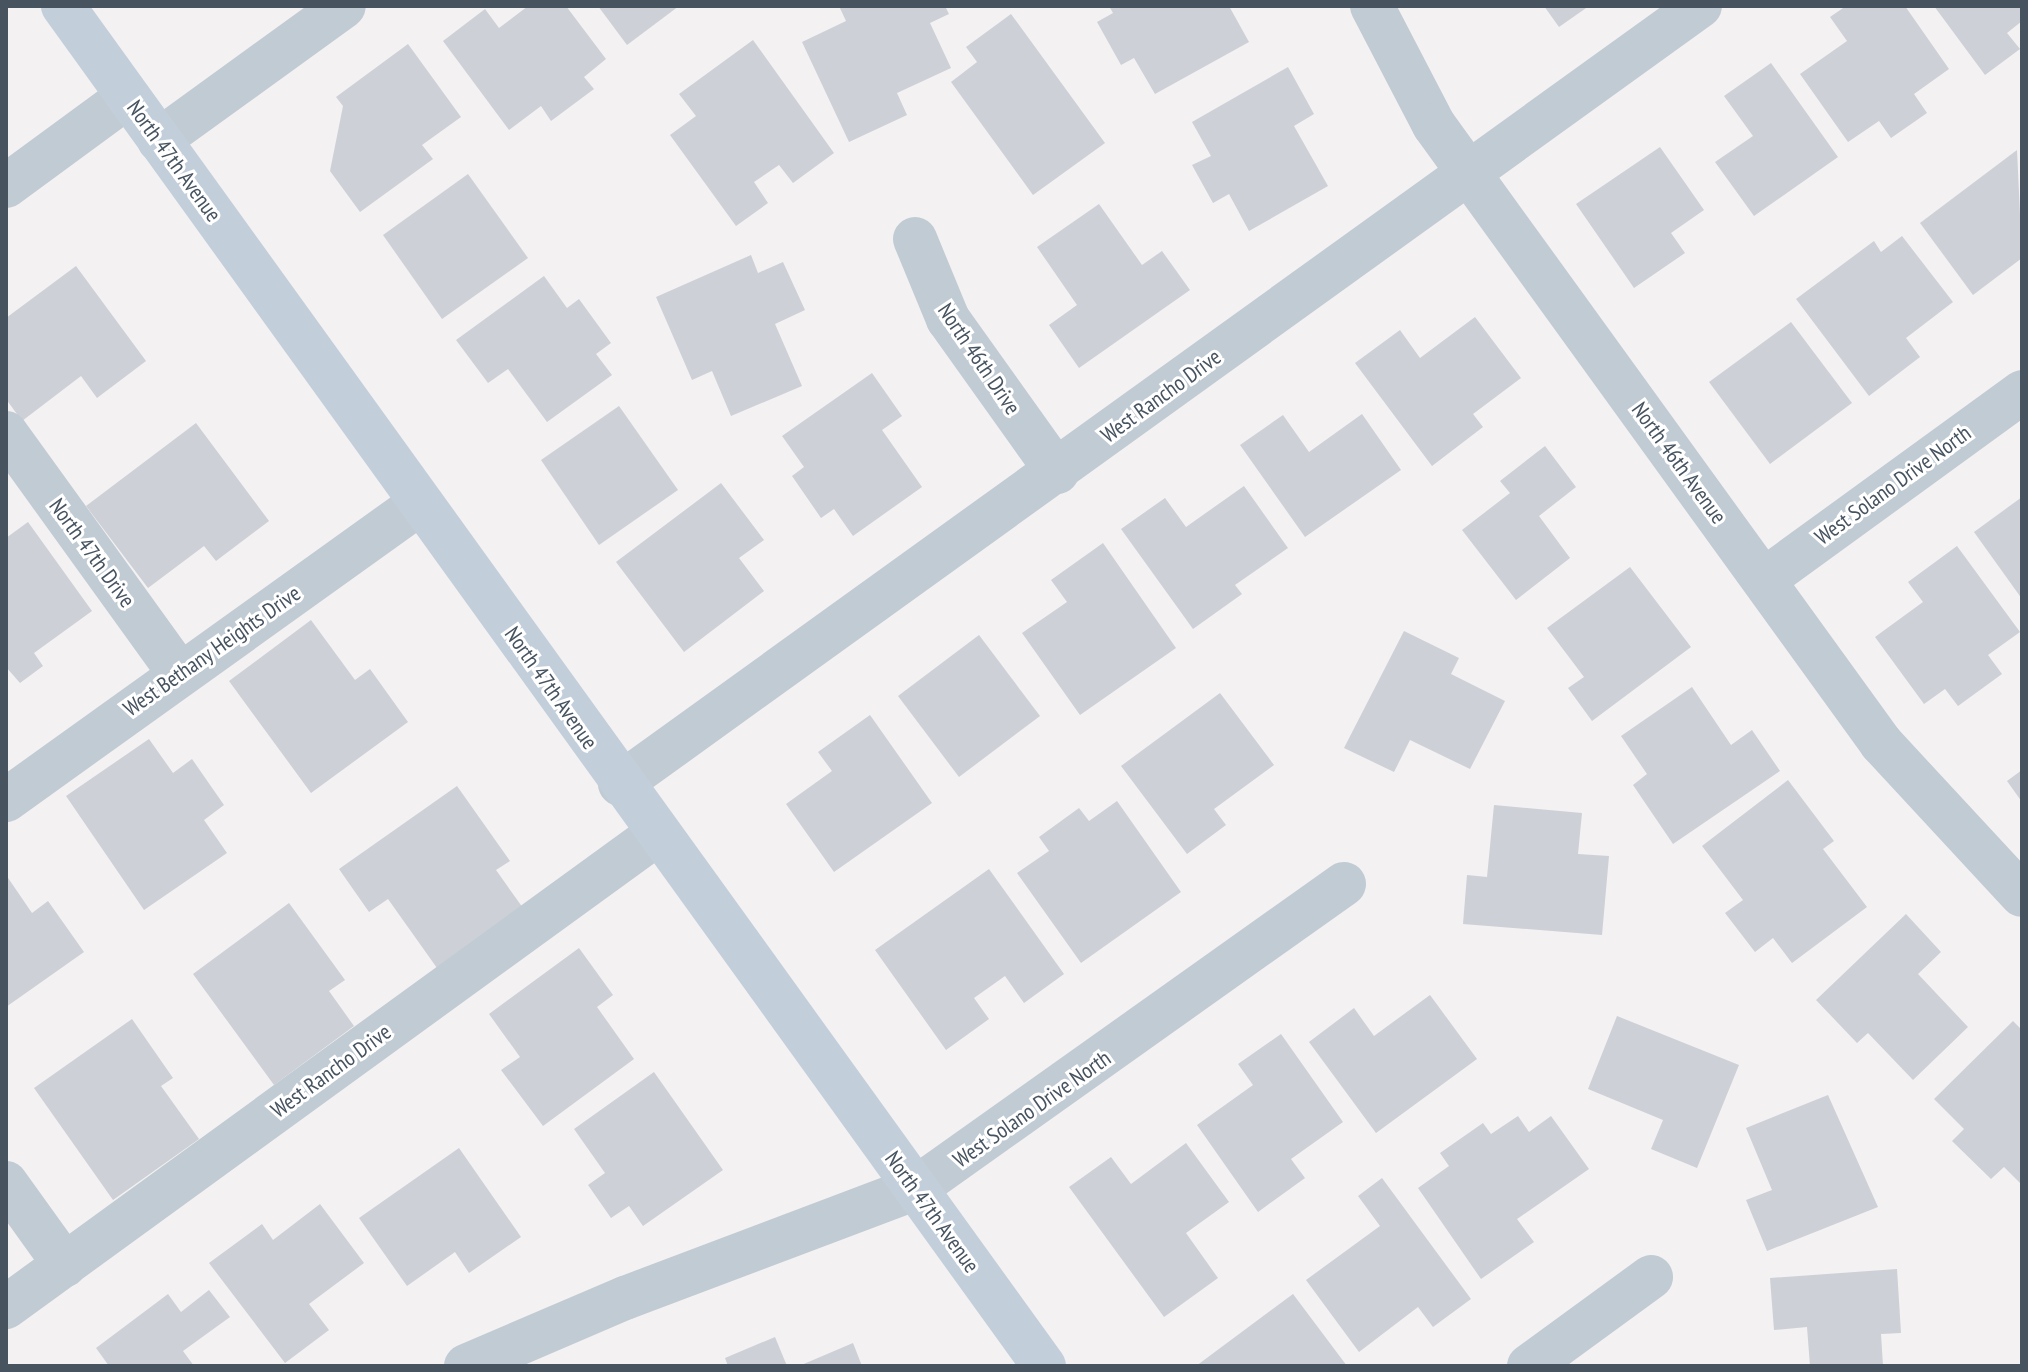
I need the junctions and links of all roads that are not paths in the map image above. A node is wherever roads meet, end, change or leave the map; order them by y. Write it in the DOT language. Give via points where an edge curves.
graph roads {
  1 [pos="63,6"];
  2 [pos="344,6"];
  3 [pos="1372,6"];
  4 [pos="1700,6"];
  5 [pos="127,97"];
  6 [pos="159,140"];
  7 [pos="1468,175"];
  8 [pos="6,186"];
  9 [pos="915,239"];
  10 [pos="2022,392"];
  11 [pos="6,433"];
  12 [pos="1057,472"];
  13 [pos="419,504"];
  14 [pos="1765,579"];
  15 [pos="179,673"];
  16 [pos="620,784"];
  17 [pos="6,800"];
  18 [pos="657,834"];
  19 [pos="1344,884"];
  20 [pos="2022,895"];
  21 [pos="6,1183"];
  22 [pos="916,1188"];
  23 [pos="65,1265"];
  24 [pos="1651,1277"];
  25 [pos="6,1307"];
  26 [pos="466,1366"];
  27 [pos="1044,1366"];
  28 [pos="1529,1366"];
  1 -- 5 [label="street, North 47th Avenue"];
  2 -- 6 [label="street"];
  3 -- 7 [label="street, North 46th Avenue" via="1434,125"];
  4 -- 7 [label="street, West Rancho Drive"];
  5 -- 6 [label="street, North 47th Avenue"];
  5 -- 8 [label="street"];
  6 -- 13 [label="street, North 47th Avenue"];
  7 -- 12 [label="street, West Rancho Drive"];
  7 -- 14 [label="street, North 46th Avenue"];
  9 -- 12 [label="street, North 46th Drive" via="948,319"];
  10 -- 14 [label="street, West Solano Drive North"];
  11 -- 15 [label="street, North 47th Drive"];
  12 -- 16 [label="street, West Rancho Drive"];
  13 -- 15 [label="street, West Bethany Heights Drive"];
  13 -- 16 [label="street, North 47th Avenue"];
  14 -- 20 [label="street, North 46th Avenue" via="1881,743"];
  15 -- 17 [label="street, West Bethany Heights Drive"];
  16 -- 18 [label="street, North 47th Avenue"];
  18 -- 22 [label="street, North 47th Avenue"];
  18 -- 23 [label="street, West Rancho Drive"];
  19 -- 22 [label="street, West Solano Drive North"];
  21 -- 23 [label="street"];
  22 -- 26 [label="street, West Solano Drive North" via="625,1298"];
  22 -- 27 [label="street, North 47th Avenue"];
  23 -- 25 [label="street, West Rancho Drive"];
  24 -- 28 [label="street"];
}
